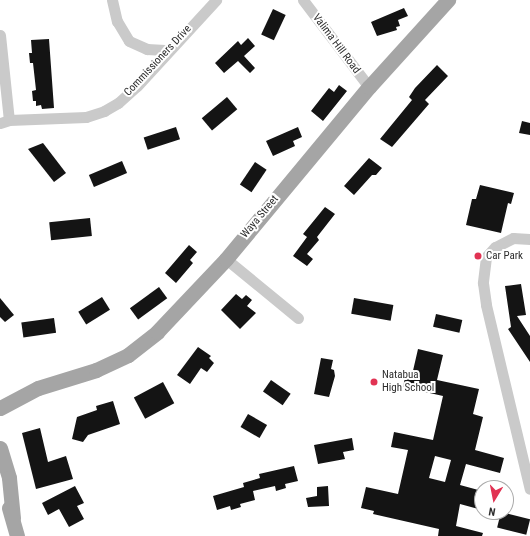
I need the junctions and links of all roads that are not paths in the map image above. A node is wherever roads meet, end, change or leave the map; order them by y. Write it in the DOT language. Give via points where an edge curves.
graph roads {
  1 [pos="112,0"];
  2 [pos="216,0"];
  3 [pos="303,0"];
  4 [pos="448,0"];
  5 [pos="0,35"];
  6 [pos="169,50"];
  7 [pos="369,87"];
  8 [pos="4,122"];
  9 [pos="530,239"];
  10 [pos="226,259"];
  11 [pos="298,318"];
  12 [pos="38,388"];
  13 [pos="0,394"];
  14 [pos="0,408"];
  15 [pos="0,448"];
  16 [pos="0,483"];
  17 [pos="530,489"];
  18 [pos="13,518"];
  19 [pos="17,536"];
  1 -- 6 [label="street" via="117,21 129,41 147,49"];
  2 -- 6 [label="street, Commissioners Drive"];
  3 -- 7 [label="street, Valima Hill Road"];
  4 -- 7 [label="main road, Waya Street"];
  5 -- 8 [label="street"];
  6 -- 8 [label="street, Commissioners Drive" via="137,86 118,103 104,111 86,117 62,120"];
  7 -- 10 [label="main road, Waya Street"];
  9 -- 17 [label="street" via="513,238 495,247 486,257 483,283"];
  10 -- 11 [label="street"];
  10 -- 12 [label="main road, Waya Street" via="157,332 128,355 96,370"];
  12 -- 13 [label="main road, Waya Street"];
  12 -- 14 [label="main road, Waya Street"];
  15 -- 18 [label="main road" via="9,478"];
  16 -- 18 [label="main road"];
  18 -- 19 [label="main road"];
}
